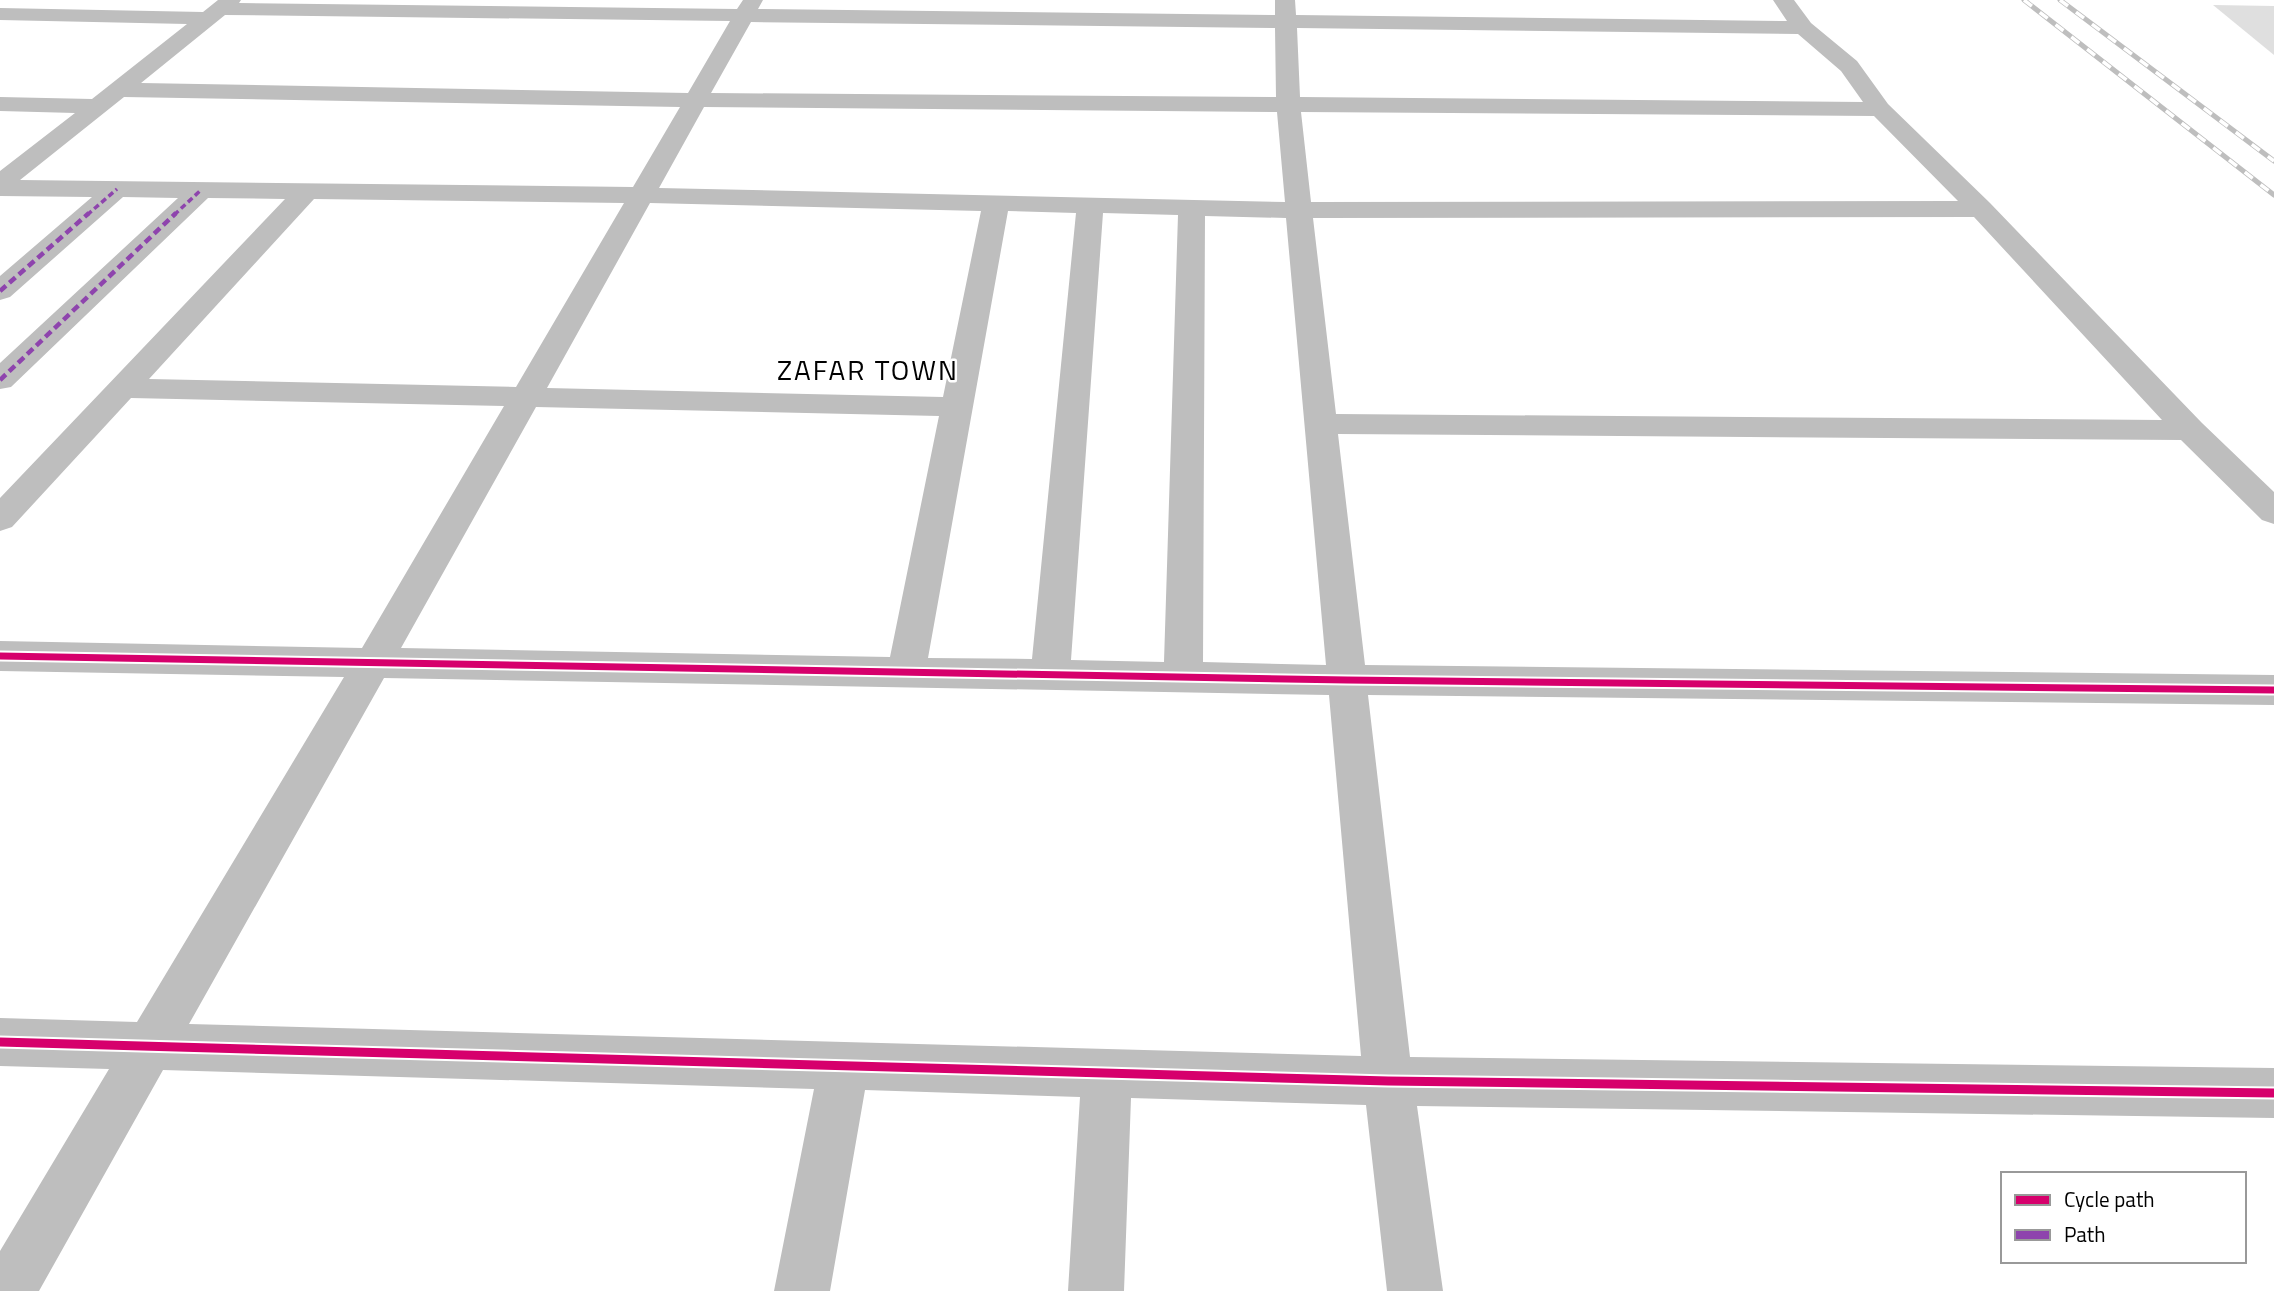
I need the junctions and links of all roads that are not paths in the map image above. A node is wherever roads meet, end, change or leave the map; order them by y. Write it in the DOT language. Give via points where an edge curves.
graph roads {
  1 [pos="1783,0"];
  2 [pos="749,7"];
  3 [pos="219,9"];
  4 [pos="1285,12"];
  5 [pos="0,14"];
  6 [pos="1803,28"];
  7 [pos="118,90"];
  8 [pos="696,100"];
  9 [pos="0,104"];
  10 [pos="1288,104"];
  11 [pos="98,106"];
  12 [pos="1880,109"];
  13 [pos="0,186"];
  14 [pos="117,189"];
  15 [pos="201,190"];
  16 [pos="306,192"];
  17 [pos="642,195"];
  18 [pos="996,203"];
  19 [pos="1090,205"];
  20 [pos="1192,207"];
  21 [pos="1981,209"];
  22 [pos="1300,210"];
  23 [pos="0,291"];
  24 [pos="0,380"];
  25 [pos="123,388"];
  26 [pos="525,398"];
  27 [pos="956,407"];
  28 [pos="1321,424"];
  29 [pos="2189,430"];
  30 [pos="2274,512"];
  31 [pos="0,519"];
  32 [pos="0,656"];
  33 [pos="373,663"];
  34 [pos="906,673"];
  35 [pos="1050,675"];
  36 [pos="1183,677"];
  37 [pos="1347,680"];
  38 [pos="2274,690"];
  39 [pos="0,1042"];
  40 [pos="151,1044"];
  41 [pos="844,1065"];
  42 [pos="1107,1074"];
  43 [pos="1388,1082"];
  44 [pos="2274,1093"];
  45 [pos="8,1291"];
  46 [pos="802,1291"];
  47 [pos="1096,1291"];
  48 [pos="1415,1291"];
  1 -- 6 [label="street"];
  2 -- 3 [label="street"];
  2 -- 4 [label="street"];
  2 -- 8 [label="street"];
  3 -- 5 [label="street"];
  3 -- 7 [label="street"];
  4 -- 6 [label="street"];
  4 -- 10 [label="street"];
  6 -- 12 [label="street" via="1849,66"];
  7 -- 8 [label="street"];
  7 -- 11 [label="street"];
  8 -- 10 [label="street"];
  8 -- 17 [label="street"];
  9 -- 11 [label="street"];
  10 -- 12 [label="street"];
  10 -- 22 [label="street"];
  11 -- 13 [label="street"];
  12 -- 21 [label="street"];
  13 -- 14 [label="street"];
  14 -- 15 [label="street"];
  14 -- 23 [label="street"];
  15 -- 16 [label="street"];
  15 -- 24 [label="street"];
  16 -- 17 [label="street"];
  16 -- 25 [label="street"];
  17 -- 18 [label="street"];
  17 -- 26 [label="street"];
  18 -- 19 [label="street"];
  18 -- 27 [label="street"];
  19 -- 20 [label="street"];
  19 -- 35 [label="street"];
  20 -- 22 [label="street"];
  20 -- 36 [label="street"];
  21 -- 22 [label="street"];
  21 -- 29 [label="street"];
  22 -- 28 [label="street"];
  25 -- 26 [label="street"];
  25 -- 31 [label="street"];
  26 -- 27 [label="street"];
  26 -- 33 [label="street"];
  27 -- 34 [label="street"];
  28 -- 29 [label="street"];
  28 -- 37 [label="street"];
  29 -- 30 [label="street"];
  32 -- 33 [label="street"];
  33 -- 34 [label="street"];
  33 -- 40 [label="street"];
  34 -- 35 [label="street"];
  35 -- 36 [label="street"];
  36 -- 37 [label="street"];
  37 -- 38 [label="street"];
  37 -- 43 [label="street"];
  39 -- 40 [label="street"];
  40 -- 41 [label="street"];
  40 -- 45 [label="street"];
  41 -- 42 [label="street"];
  41 -- 46 [label="street"];
  42 -- 43 [label="street"];
  42 -- 47 [label="street"];
  43 -- 44 [label="street"];
  43 -- 48 [label="street"];
}
